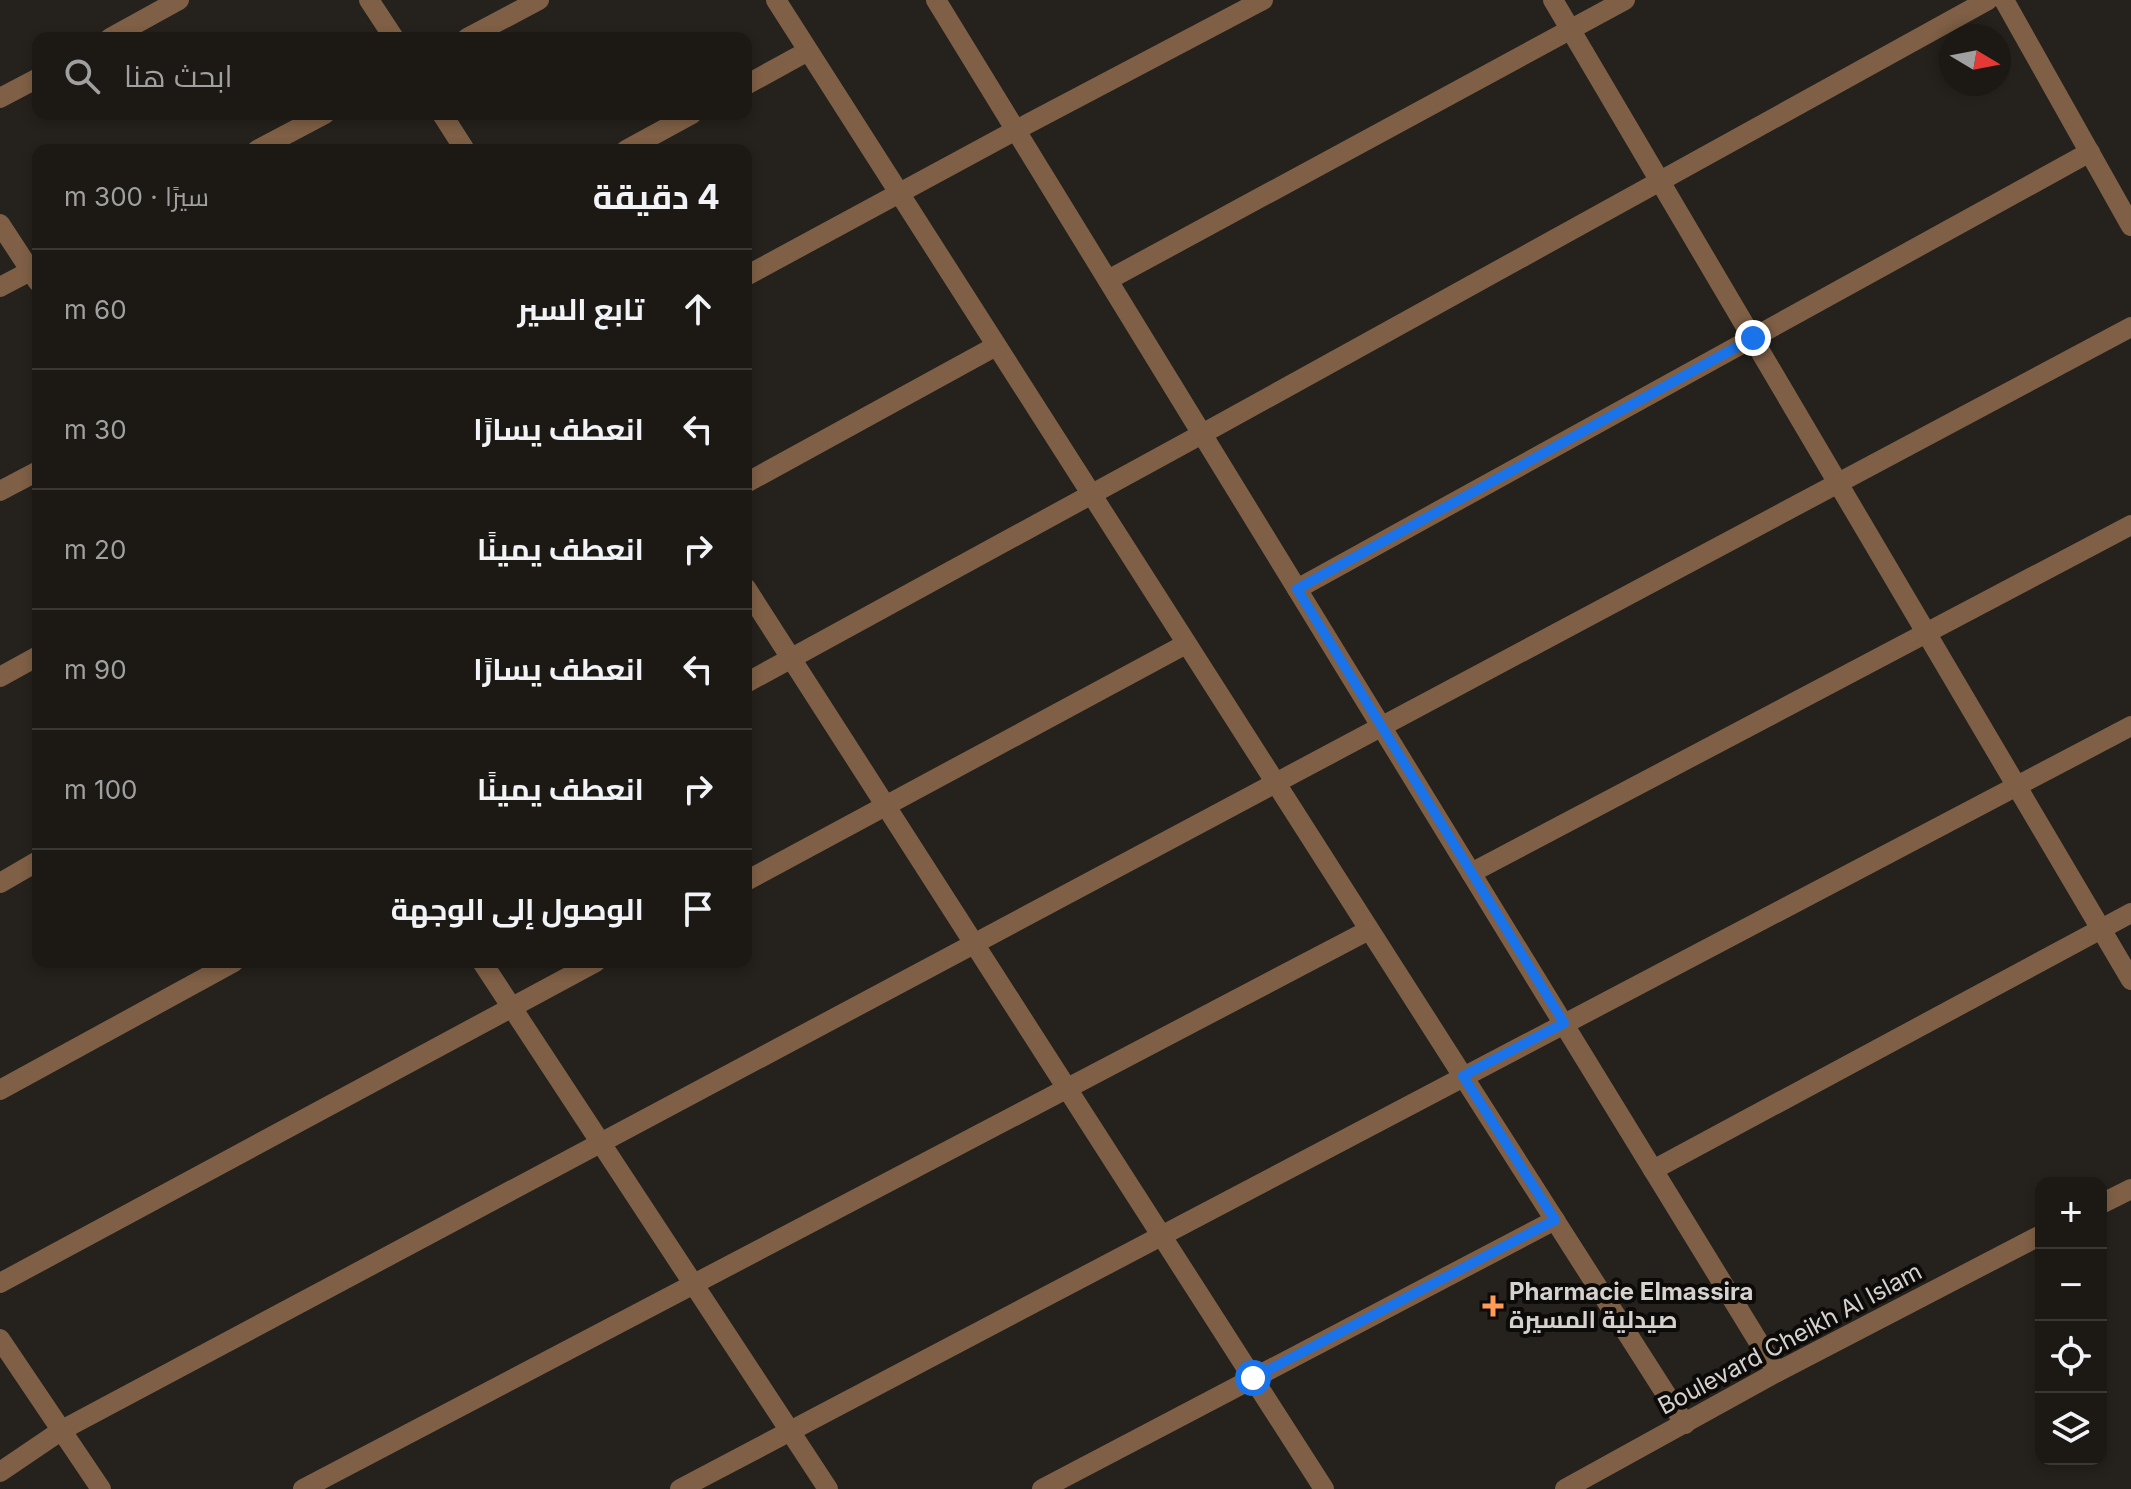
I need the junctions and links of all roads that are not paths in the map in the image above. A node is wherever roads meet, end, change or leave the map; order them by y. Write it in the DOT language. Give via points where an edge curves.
graph roads {
  1 [pos="179,0"];
  2 [pos="369,0"];
  3 [pos="539,0"];
  4 [pos="776,0"];
  5 [pos="936,0"];
  6 [pos="1263,0"];
  7 [pos="1553,0"];
  8 [pos="1625,0"];
  9 [pos="1988,0"];
  10 [pos="2004,0"];
  11 [pos="1570,30"];
  12 [pos="121,32"];
  13 [pos="390,32"];
  14 [pos="478,32"];
  15 [pos="808,51"];
  16 [pos="32,81"];
  17 [pos="752,82"];
  18 [pos="0,98"];
  19 [pos="314,120"];
  20 [pos="446,120"];
  21 [pos="681,120"];
  22 [pos="1016,130"];
  23 [pos="268,144"];
  24 [pos="461,144"];
  25 [pos="637,144"];
  26 [pos="2090,152"];
  27 [pos="1660,182"];
  28 [pos="899,193"];
  29 [pos="0,224"];
  30 [pos="2131,226"];
  31 [pos="32,269"];
  32 [pos="752,273"];
  33 [pos="32,274"];
  34 [pos="1108,280"];
  35 [pos="0,287"];
  36 [pos="2131,327"];
  37 [pos="1753,338"];
  38 [pos="996,346"];
  39 [pos="1202,434"];
  40 [pos="32,474"];
  41 [pos="752,480"];
  42 [pos="1838,484"];
  43 [pos="0,491"];
  44 [pos="1091,495"];
  45 [pos="2131,525"];
  46 [pos="1297,589"];
  47 [pos="752,597"];
  48 [pos="1927,633"];
  49 [pos="1186,644"];
  50 [pos="32,659"];
  51 [pos="791,659"];
  52 [pos="0,677"];
  53 [pos="752,680"];
  54 [pos="2131,726"];
  55 [pos="1382,728"];
  56 [pos="1276,785"];
  57 [pos="2017,785"];
  58 [pos="885,806"];
  59 [pos="32,864"];
  60 [pos="1471,873"];
  61 [pos="752,878"];
  62 [pos="0,883"];
  63 [pos="2131,913"];
  64 [pos="2101,929"];
  65 [pos="1369,930"];
  66 [pos="975,945"];
  67 [pos="223,968"];
  68 [pos="486,968"];
  69 [pos="585,968"];
  70 [pos="2131,980"];
  71 [pos="511,1007"];
  72 [pos="1564,1023"];
  73 [pos="1463,1076"];
  74 [pos="1067,1088"];
  75 [pos="0,1090"];
  76 [pos="601,1143"];
  77 [pos="1653,1170"];
  78 [pos="2131,1189"];
  79 [pos="2107,1201"];
  80 [pos="1555,1220"];
  81 [pos="1162,1235"];
  82 [pos="2035,1238"];
  83 [pos="0,1283"];
  84 [pos="694,1284"];
  85 [pos="0,1339"];
  86 [pos="1777,1372"];
  87 [pos="1253,1378"];
  88 [pos="1685,1424"];
  89 [pos="62,1430"];
  90 [pos="790,1431"];
  91 [pos="0,1472"];
  92 [pos="101,1489"];
  93 [pos="303,1489"];
  94 [pos="680,1489"];
  95 [pos="828,1489"];
  96 [pos="1042,1489"];
  97 [pos="1324,1489"];
  98 [pos="1565,1489"];
  1 -- 12 [label="street"];
  2 -- 13 [label="street"];
  3 -- 14 [label="street"];
  4 -- 15 [label="street"];
  5 -- 22 [label="street"];
  6 -- 22 [label="street"];
  7 -- 11 [label="street"];
  8 -- 11 [label="street"];
  9 -- 27 [label="street"];
  10 -- 26 [label="street"];
  11 -- 27 [label="street"];
  11 -- 34 [label="street"];
  15 -- 17 [label="street"];
  15 -- 28 [label="street"];
  16 -- 18 [label="street"];
  19 -- 23 [label="street"];
  20 -- 24 [label="street"];
  21 -- 25 [label="street"];
  22 -- 28 [label="street"];
  22 -- 34 [label="street"];
  26 -- 30 [label="street"];
  26 -- 37 [label="street"];
  27 -- 37 [label="street"];
  27 -- 39 [label="street"];
  28 -- 32 [label="street"];
  28 -- 38 [label="street"];
  29 -- 31 [label="street"];
  33 -- 35 [label="street"];
  34 -- 39 [label="street"];
  36 -- 42 [label="street"];
  37 -- 42 [label="street"];
  37 -- 46 [label="street"];
  38 -- 41 [label="street"];
  38 -- 44 [label="street"];
  39 -- 44 [label="street"];
  39 -- 46 [label="street"];
  40 -- 43 [label="street"];
  42 -- 48 [label="street"];
  42 -- 55 [label="street"];
  44 -- 49 [label="street"];
  44 -- 51 [label="street"];
  45 -- 48 [label="street"];
  46 -- 55 [label="street"];
  47 -- 51 [label="street"];
  48 -- 57 [label="street"];
  48 -- 60 [label="street"];
  49 -- 56 [label="street"];
  49 -- 58 [label="street"];
  50 -- 52 [label="street"];
  51 -- 53 [label="street"];
  51 -- 58 [label="street"];
  54 -- 57 [label="street"];
  55 -- 56 [label="street"];
  55 -- 60 [label="street"];
  56 -- 65 [label="street"];
  56 -- 66 [label="street"];
  57 -- 64 [label="street"];
  57 -- 72 [label="street"];
  58 -- 61 [label="street"];
  58 -- 66 [label="street"];
  59 -- 62 [label="street"];
  60 -- 72 [label="street"];
  63 -- 64 [label="street"];
  64 -- 70 [label="street"];
  64 -- 77 [label="street"];
  65 -- 73 [label="street"];
  65 -- 74 [label="street"];
  66 -- 74 [label="street"];
  66 -- 76 [label="street"];
  67 -- 75 [label="street"];
  68 -- 71 [label="street"];
  69 -- 71 [label="street"];
  71 -- 76 [label="street"];
  71 -- 83 [label="street"];
  72 -- 73 [label="street"];
  72 -- 77 [label="street"];
  73 -- 80 [label="street"];
  73 -- 81 [label="street"];
  74 -- 81 [label="street"];
  74 -- 84 [label="street"];
  76 -- 84 [label="street"];
  76 -- 89 [label="street"];
  77 -- 86 [label="street"];
  78 -- 79 [label="street"];
  80 -- 87 [label="street"];
  80 -- 88 [label="street"];
  81 -- 87 [label="street"];
  81 -- 90 [label="street"];
  82 -- 86 [label="street, Boulevard Cheikh Al Islam"];
  84 -- 90 [label="street"];
  84 -- 93 [label="street"];
  85 -- 89 [label="street"];
  86 -- 88 [label="street, Boulevard Cheikh Al Islam"];
  87 -- 96 [label="street"];
  87 -- 97 [label="street"];
  88 -- 98 [label="street, Boulevard Cheikh Al Islam"];
  89 -- 91 [label="street"];
  89 -- 92 [label="street"];
  90 -- 94 [label="street"];
  90 -- 95 [label="street"];
}
